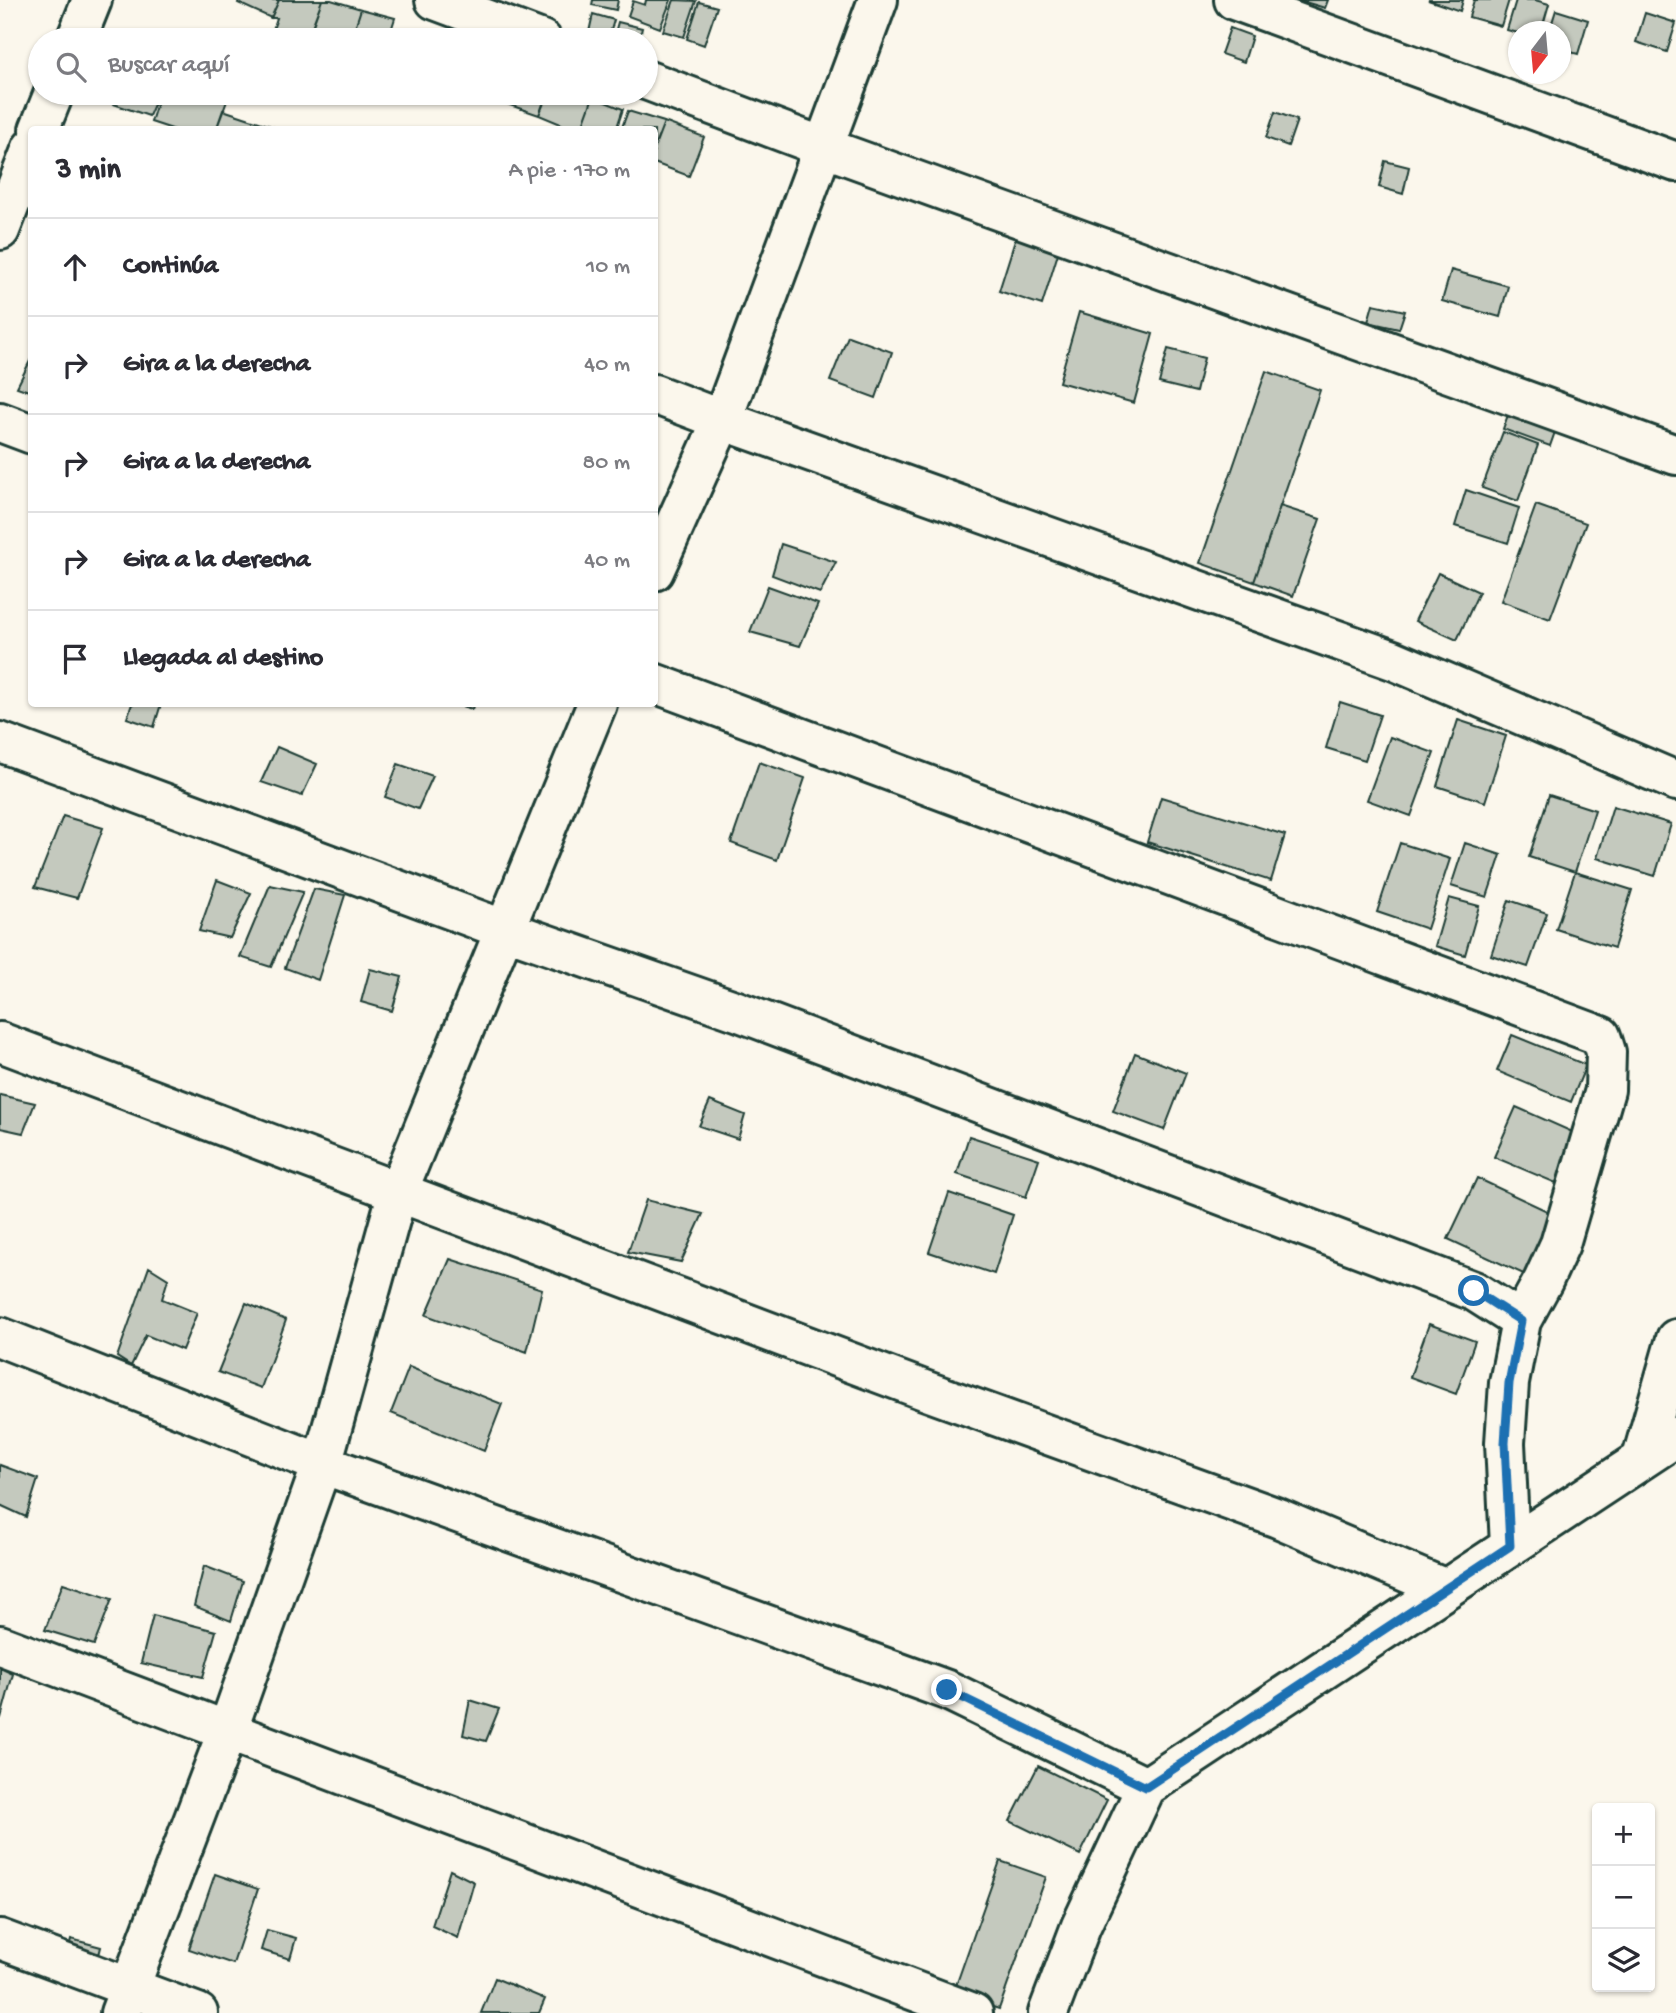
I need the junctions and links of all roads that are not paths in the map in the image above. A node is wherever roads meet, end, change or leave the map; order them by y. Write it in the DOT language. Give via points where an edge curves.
graph roads {
  1 [pos="92,0"];
  2 [pos="435,0"];
  3 [pos="878,0"];
  4 [pos="1234,0"];
  5 [pos="81,28"];
  6 [pos="510,28"];
  7 [pos="658,85"];
  8 [pos="49,105"];
  9 [pos="41,126"];
  10 [pos="823,147"];
  11 [pos="28,158"];
  12 [pos="1676,162"];
  13 [pos="0,230"];
  14 [pos="658,396"];
  15 [pos="722,420"];
  16 [pos="0,422"];
  17 [pos="28,432"];
  18 [pos="1676,455"];
  19 [pos="658,562"];
  20 [pos="658,684"];
  21 [pos="596,707"];
  22 [pos="0,742"];
  23 [pos="1676,781"];
  24 [pos="503,929"];
  25 [pos="0,1042"];
  26 [pos="398,1191"];
  27 [pos="1521,1321"];
  28 [pos="0,1337"];
  29 [pos="1676,1339"];
  30 [pos="1676,1437"];
  31 [pos="1642,1458"];
  32 [pos="322,1464"];
  33 [pos="1510,1546"];
  34 [pos="1446,1588"];
  35 [pos="0,1645"];
  36 [pos="227,1732"];
  37 [pos="1146,1787"];
  38 [pos="0,1939"];
  39 [pos="124,2001"];
  40 [pos="198,2013"];
  41 [pos="972,2013"];
  42 [pos="1048,2013"];
  1 -- 5 [label="street"];
  2 -- 6 [label="street"];
  3 -- 10 [label="street"];
  4 -- 12 [label="street"];
  7 -- 10 [label="street"];
  8 -- 9 [label="street"];
  10 -- 15 [label="street"];
  10 -- 18 [label="street"];
  11 -- 13 [label="street"];
  14 -- 15 [label="street"];
  15 -- 19 [label="street"];
  15 -- 23 [label="street" via="1394,660"];
  16 -- 17 [label="street"];
  20 -- 27 [label="street" via="1601,1036 1606,1052 1605,1090 1560,1244"];
  21 -- 24 [label="street"];
  22 -- 24 [label="street"];
  24 -- 26 [label="street"];
  24 -- 27 [label="street" via="737,1011 1474,1291"];
  25 -- 26 [label="street"];
  26 -- 32 [label="street"];
  26 -- 34 [label="street" via="1278,1518"];
  27 -- 33 [label="street" via="1509,1383 1505,1443"];
  28 -- 32 [label="street"];
  29 -- 31 [label="street"];
  30 -- 31 [label="street"];
  31 -- 33 [label="street"];
  32 -- 36 [label="street"];
  32 -- 37 [label="street" via="947,1690"];
  33 -- 34 [label="street"];
  34 -- 37 [label="street"];
  35 -- 36 [label="street"];
  36 -- 39 [label="street"];
  36 -- 41 [label="street"];
  37 -- 42 [label="street" via="1081,1926"];
  38 -- 39 [label="street"];
  39 -- 40 [label="street"];
}
